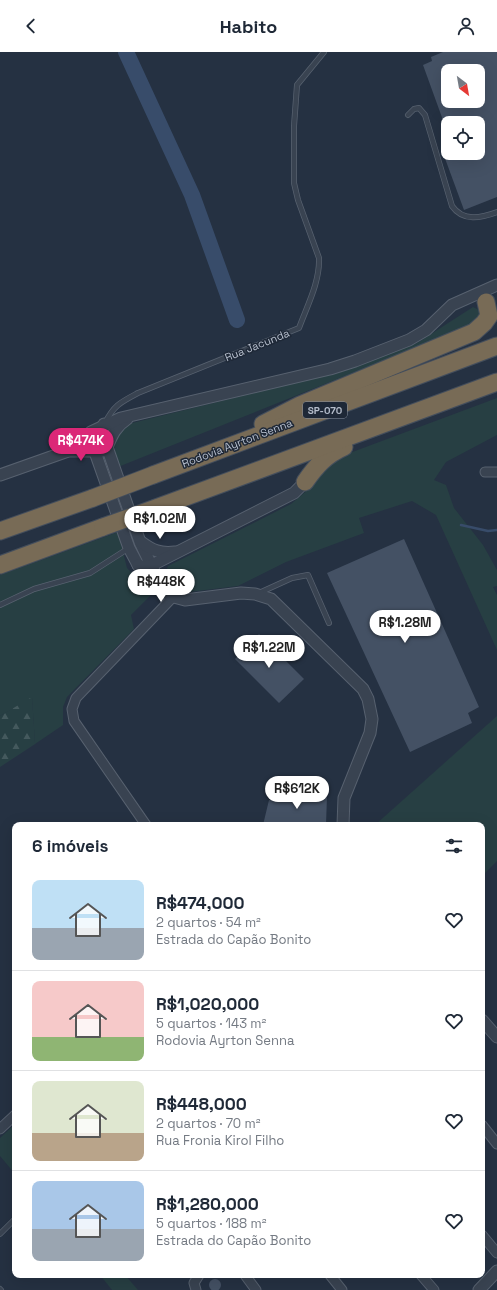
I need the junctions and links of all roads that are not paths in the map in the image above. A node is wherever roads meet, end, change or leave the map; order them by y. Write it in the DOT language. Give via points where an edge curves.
graph roads {
  1 [pos="324,52"];
  2 [pos="408,115"];
  3 [pos="497,212"];
  4 [pos="497,285"];
  5 [pos="465,298"];
  6 [pos="492,306"];
  7 [pos="497,323"];
  8 [pos="474,332"];
  9 [pos="497,346"];
  10 [pos="497,382"];
  11 [pos="497,388"];
  12 [pos="135,415"];
  13 [pos="104,424"];
  14 [pos="241,441"];
  15 [pos="107,447"];
  16 [pos="68,451"];
  17 [pos="95,452"];
  18 [pos="286,460"];
  19 [pos="485,472"];
  20 [pos="497,472"];
  21 [pos="0,475"];
  22 [pos="305,482"];
  23 [pos="1,530"];
  24 [pos="140,542"];
  25 [pos="54,545"];
  26 [pos="129,548"];
  27 [pos="177,552"];
  28 [pos="0,565"];
  29 [pos="138,565"];
  30 [pos="152,565"];
  31 [pos="0,570"];
  32 [pos="160,587"];
  33 [pos="255,594"];
  34 [pos="173,597"];
  35 [pos="0,605"];
  36 [pos="329,623"];
  37 [pos="144,822"];
  38 [pos="343,822"];
  39 [pos="485,1023"];
  40 [pos="497,1037"];
  41 [pos="12,1118"];
  42 [pos="0,1129"];
  43 [pos="485,1129"];
  44 [pos="497,1144"];
  45 [pos="12,1221"];
  46 [pos="0,1234"];
  47 [pos="485,1239"];
  48 [pos="497,1253"];
  49 [pos="497,1271"];
  50 [pos="247,1278"];
  51 [pos="332,1278"];
  52 [pos="424,1278"];
  53 [pos="256,1290"];
  54 [pos="342,1290"];
  55 [pos="434,1290"];
  56 [pos="479,1290"];
  1 -- 13 [label="lane, Rua Jacunda" via="296,85 294,183 319,258 314,290 299,328 138,393 111,410"];
  2 -- 3 [label="lane" via="414,108 419,108 424,115 456,212 468,218"];
  4 -- 5 [label="street"];
  5 -- 6 [label="street" via="479,299"];
  5 -- 12 [label="street" via="452,305 426,330 409,340 355,361"];
  6 -- 8 [label="highway" via="489,316"];
  7 -- 8 [label="street"];
  8 -- 14 [label="highway" via="300,405 266,422"];
  9 -- 14 [label="highway, Rodovia Ayrton Senna / SP-070"];
  10 -- 18 [label="highway"];
  11 -- 22 [label="highway" via="343,447 323,460"];
  12 -- 13 [label="street"];
  12 -- 15 [label="street" via="121,423 114,431"];
  13 -- 16 [label="street" via="80,439"];
  13 -- 17 [label="street"];
  14 -- 23 [label="highway, Rodovia Ayrton Senna / SP-070, bridge"];
  15 -- 17 [label="street"];
  15 -- 24 [label="street"];
  16 -- 17 [label="street"];
  16 -- 21 [label="street"];
  17 -- 26 [label="street"];
  18 -- 22 [label="highway" via="300,463 306,474"];
  18 -- 25 [label="highway, bridge"];
  19 -- 20 [label="street"];
  22 -- 27 [label="street" via="294,493"];
  24 -- 27 [label="street" via="154,551 165,554"];
  24 -- 30 [label="street"];
  25 -- 28 [label="highway"];
  25 -- 31 [label="lane" via="40,555"];
  26 -- 29 [label="street"];
  26 -- 35 [label="lane" via="90,573 34,590"];
  27 -- 30 [label="street"];
  29 -- 30 [label="street"];
  29 -- 32 [label="street" via="149,579"];
  30 -- 32 [label="street"];
  32 -- 34 [label="street"];
  33 -- 34 [label="street" via="241,593 186,600"];
  33 -- 36 [label="lane" via="308,574"];
  33 -- 38 [label="street" via="271,599 285,610 363,689 368,700 372,719 370,732 346,791 342,809"];
  34 -- 37 [label="street" via="76,698 72,709 74,721"];
  39 -- 40 [label="street"];
  41 -- 42 [label="street"];
  43 -- 44 [label="street"];
  45 -- 46 [label="lane"];
  47 -- 48 [label="street"];
  49 -- 56 [label="street"];
  50 -- 53 [label="street"];
  51 -- 54 [label="street"];
  52 -- 55 [label="street"];
}
